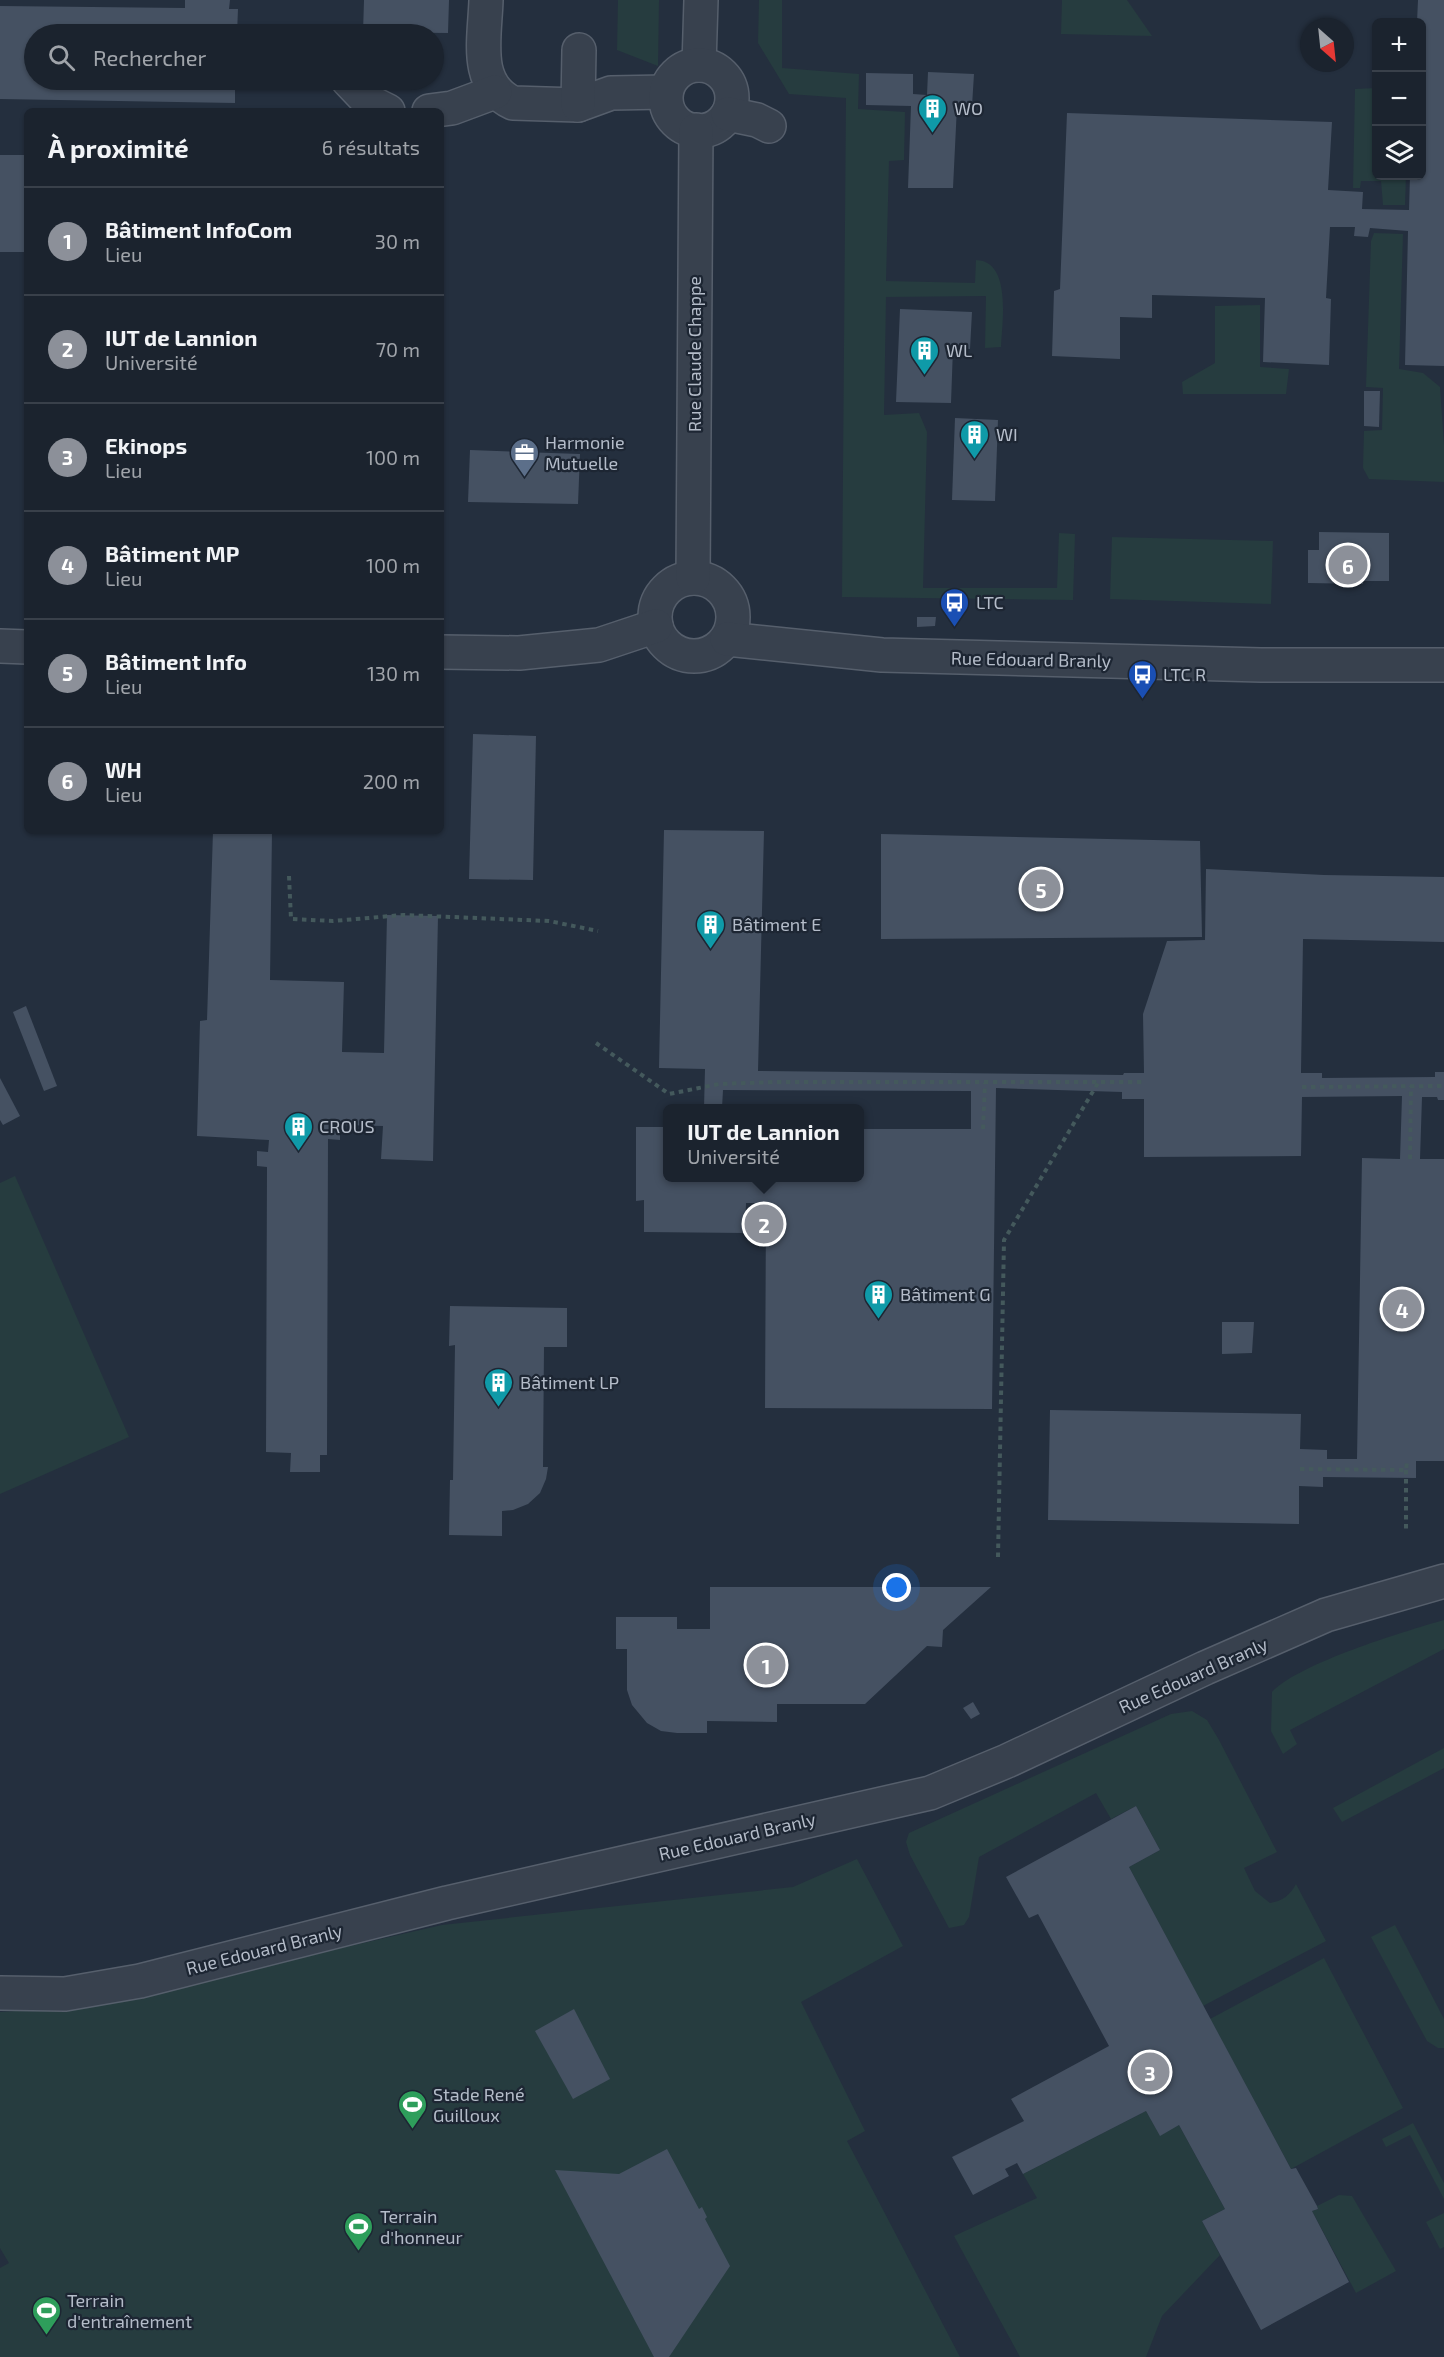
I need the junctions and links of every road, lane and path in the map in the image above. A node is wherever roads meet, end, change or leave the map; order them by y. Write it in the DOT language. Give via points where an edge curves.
graph roads {
  1 [pos="486,0"];
  2 [pos="701,0"];
  3 [pos="579,50"];
  4 [pos="699,65"];
  5 [pos="358,90"];
  6 [pos="495,92"];
  7 [pos="666,92"];
  8 [pos="578,105"];
  9 [pos="382,108"];
  10 [pos="444,109"];
  11 [pos="728,114"];
  12 [pos="768,126"];
  13 [pos="696,130"];
  14 [pos="693,578"];
  15 [pos="656,626"];
  16 [pos="727,639"];
  17 [pos="0,646"];
  18 [pos="24,647"];
  19 [pos="444,652"];
  20 [pos="1444,665"];
  21 [pos="289,876"];
  22 [pos="598,931"];
  23 [pos="596,1044"];
  24 [pos="1144,1082"];
  25 [pos="985,1083"];
  26 [pos="1098,1083"];
  27 [pos="1411,1086"];
  28 [pos="1444,1086"];
  29 [pos="1302,1087"];
  30 [pos="983,1129"];
  31 [pos="1410,1159"];
  32 [pos="1407,1461"];
  33 [pos="1300,1469"];
  34 [pos="1406,1470"];
  35 [pos="1406,1532"];
  36 [pos="998,1557"];
  37 [pos="1444,1581"];
  38 [pos="0,1993"];
  1 -- 6 [label="street" via="485,72"];
  2 -- 4 [label="street"];
  3 -- 8 [label="street"];
  4 -- 7 [label="street" via="678,73"];
  4 -- 11 [label="street" via="711,66 728,81 732,104"];
  5 -- 9 [label="street"];
  6 -- 8 [label="street" via="513,103"];
  6 -- 10 [label="street"];
  7 -- 8 [label="street" via="611,93"];
  7 -- 13 [label="street" via="670,114 678,123"];
  11 -- 12 [label="street"];
  11 -- 13 [label="street" via="710,129"];
  13 -- 14 [label="street, Rue Claude Chappe"];
  14 -- 15 [label="street" via="681,580 663,593 657,603"];
  14 -- 16 [label="street" via="705,579 725,592 734,616"];
  15 -- 16 [label="street" via="662,640 687,656 702,656"];
  15 -- 19 [label="street" via="599,645 519,653"];
  16 -- 20 [label="street, Rue Edouard Branly" via="882,655 1261,665"];
  17 -- 18 [label="street"];
  21 -- 22 [label="path" via="291,919 333,921 403,915 538,921"];
  23 -- 25 [label="path" via="669,1094 719,1084"];
  24 -- 26 [label="path"];
  25 -- 26 [label="path"];
  25 -- 30 [label="path"];
  26 -- 36 [label="path" via="1004,1240"];
  27 -- 28 [label="path"];
  27 -- 29 [label="path"];
  27 -- 31 [label="path"];
  32 -- 34 [label="path"];
  33 -- 34 [label="path"];
  34 -- 35 [label="path"];
  37 -- 38 [label="street, Rue Edouard Branly" via="1326,1615 930,1793 447,1903 140,1981 65,1994"];
}
